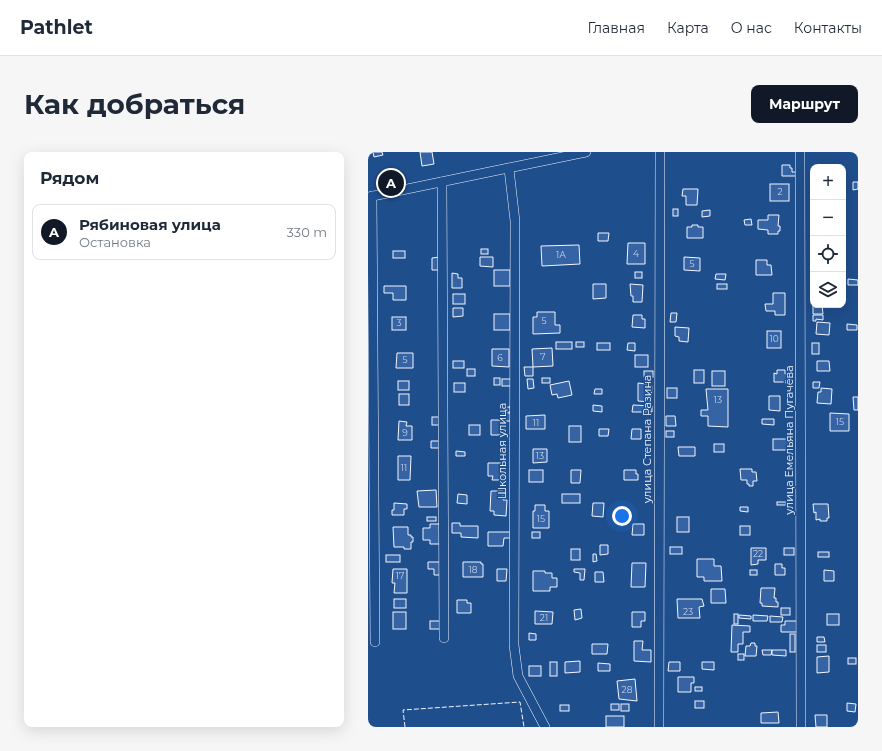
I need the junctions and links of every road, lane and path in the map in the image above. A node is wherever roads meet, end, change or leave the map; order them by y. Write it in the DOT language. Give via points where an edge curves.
graph roads {
  1 [pos="586,152"];
  2 [pos="660,152"];
  3 [pos="800,152"];
  4 [pos="509,169"];
  5 [pos="442,182"];
  6 [pos="370,196"];
  7 [pos="444,638"];
  8 [pos="375,642"];
  9 [pos="545,727"];
  10 [pos="659,727"];
  11 [pos="801,727"];
  1 -- 4 [label="street"];
  2 -- 10 [label="street, улица Степана Разина"];
  3 -- 11 [label="street, улица Емельяна Пугачёва"];
  4 -- 5 [label="street"];
  4 -- 9 [label="street, Школьная улица" via="515,221 514,645 518,676"];
  5 -- 6 [label="street"];
  5 -- 7 [label="street"];
  6 -- 8 [label="street"];
}
